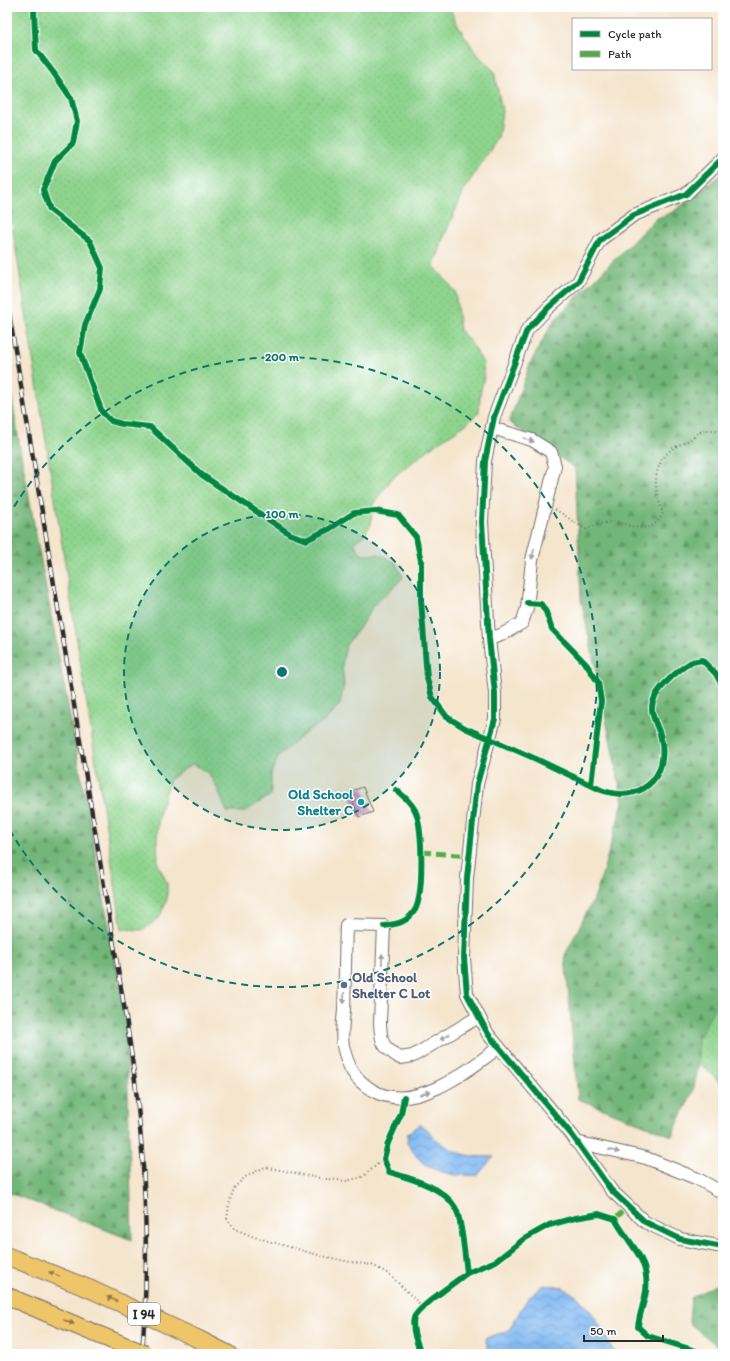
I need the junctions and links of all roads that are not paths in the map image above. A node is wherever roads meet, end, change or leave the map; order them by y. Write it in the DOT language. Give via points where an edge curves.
graph roads {
  1 [pos="723,158"];
  2 [pos="492,428"];
  3 [pos="488,639"];
  4 [pos="478,1017"];
  5 [pos="499,1047"];
  6 [pos="576,1142"];
  7 [pos="723,1194"];
  8 [pos="723,1247"];
  9 [pos="7,1256"];
  10 [pos="7,1296"];
  11 [pos="145,1354"];
  12 [pos="228,1354"];
  1 -- 2 [label="lane" via="686,194 634,215 600,240 578,282 549,306 527,330"];
  2 -- 3 [label="lane" via="485,461 482,522"];
  2 -- 3 [label="lane, one-way" via="532,440 551,452 555,466 532,560 527,608 522,624"];
  3 -- 4 [label="lane" via="495,693 495,719 477,784 467,878 464,958 467,994"];
  4 -- 5 [label="lane"];
  4 -- 5 [label="lane, one-way" via="413,1056 400,1058 387,1050 381,1038 380,1023 384,926 346,925 343,1045 350,1070 363,1085 394,1098 432,1091 477,1064"];
  5 -- 6 [label="lane"];
  6 -- 7 [label="lane, one-way" via="646,1158 698,1179"];
  6 -- 8 [label="lane" via="611,1190 646,1222 680,1239"];
  12 -- 9 [label="highway, I 94, one-way, bridge" via="90,1289"];
  10 -- 11 [label="highway, I 94, one-way, bridge"];
}
